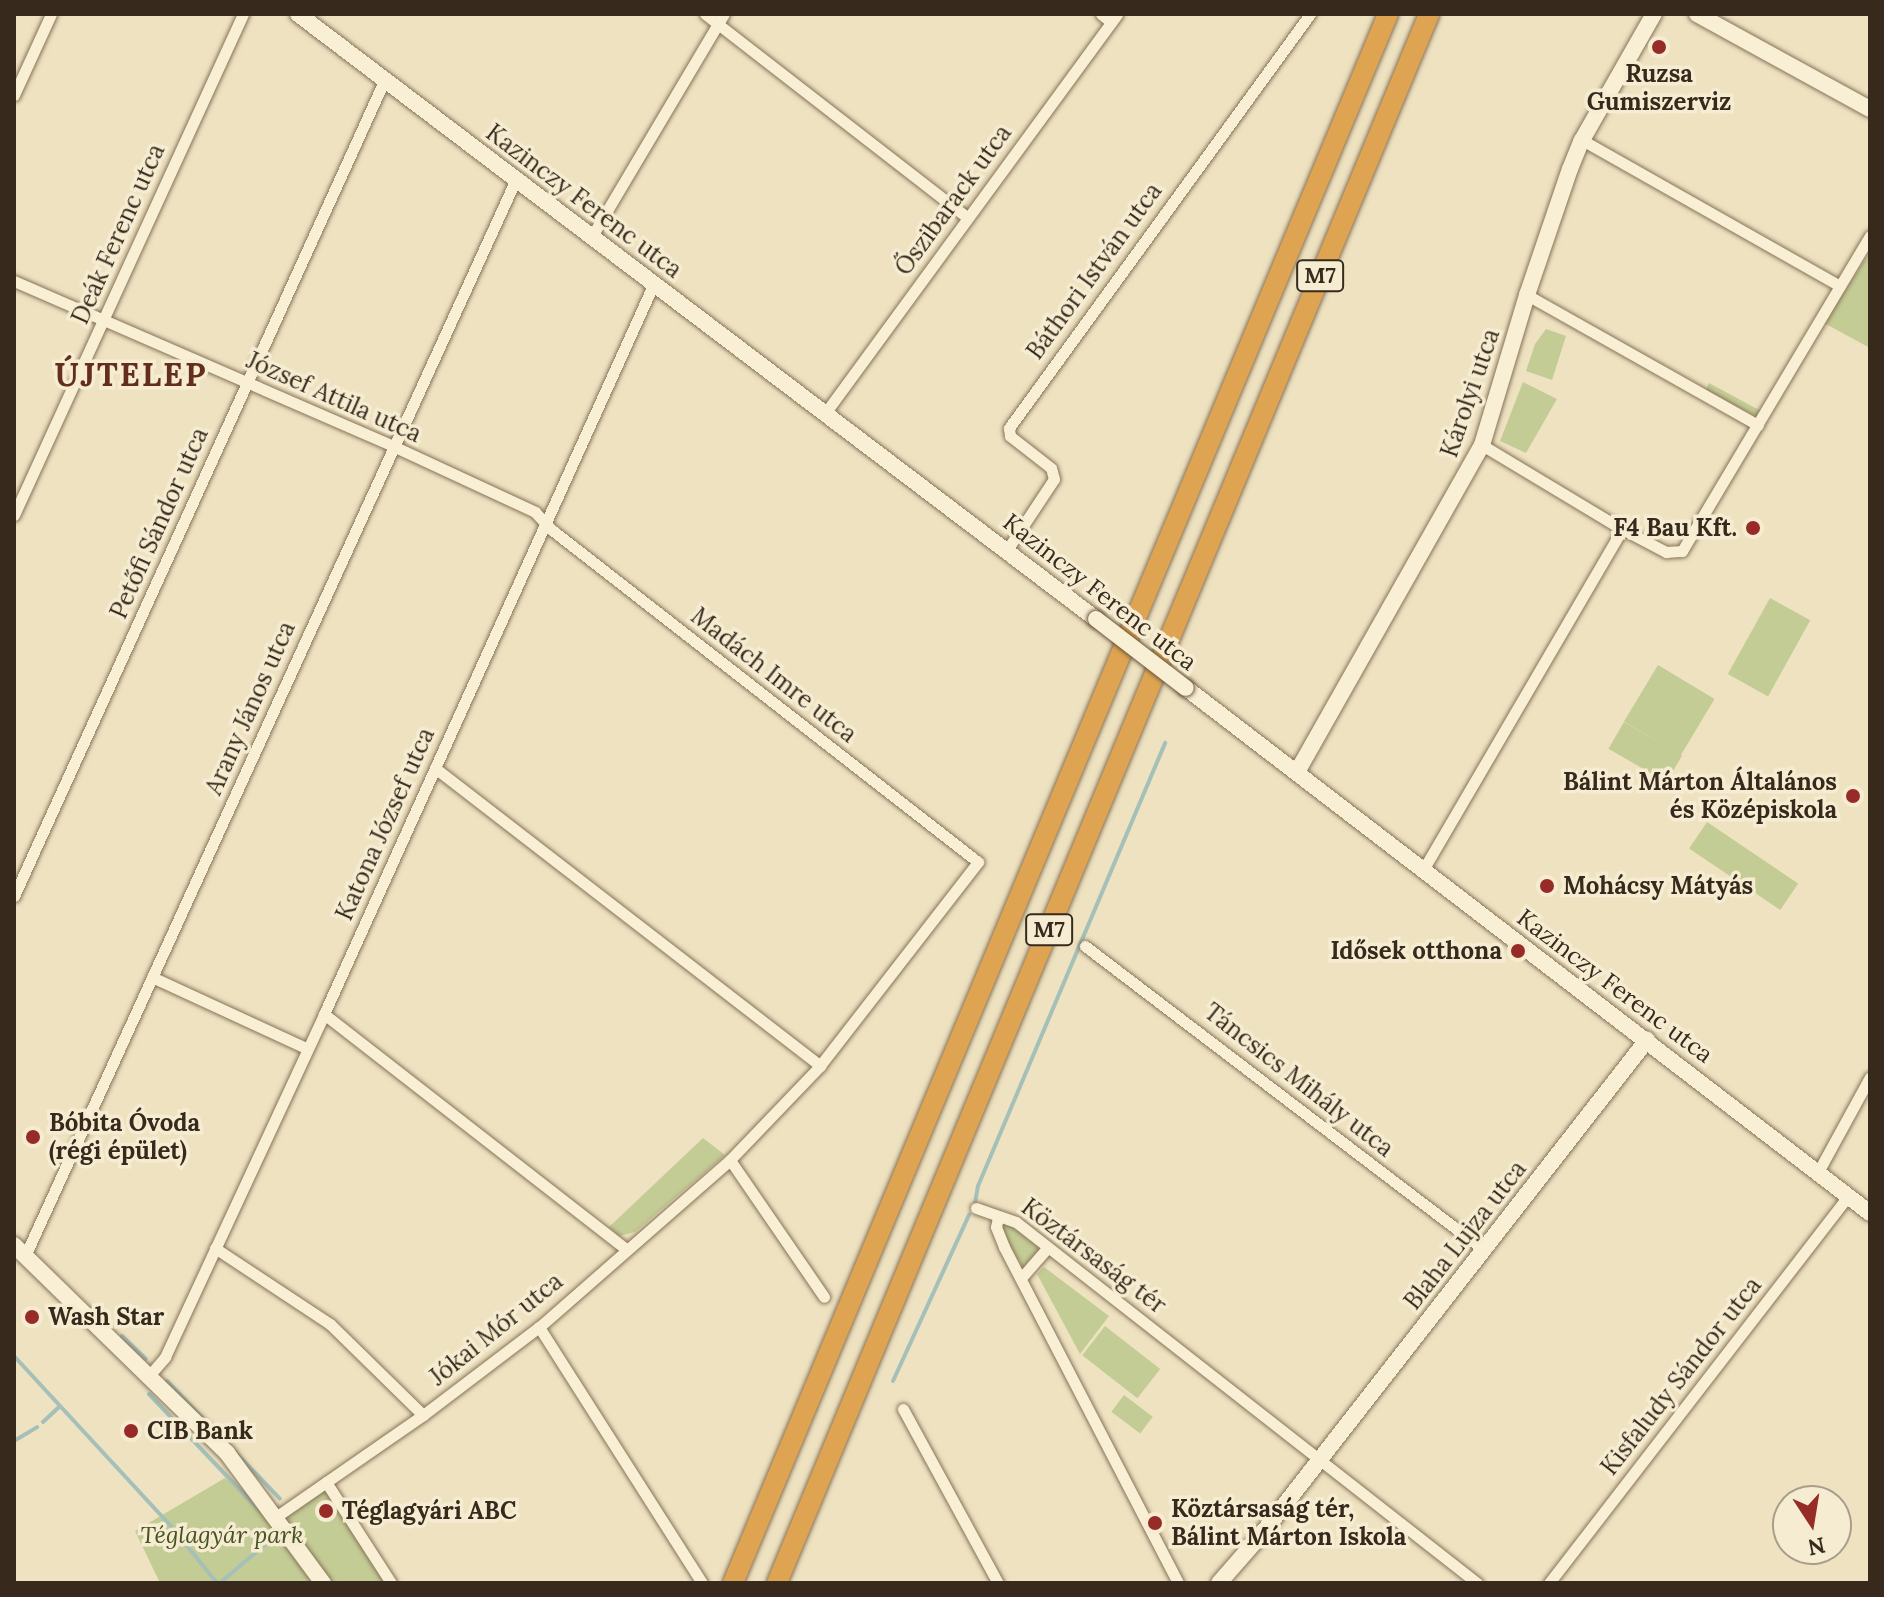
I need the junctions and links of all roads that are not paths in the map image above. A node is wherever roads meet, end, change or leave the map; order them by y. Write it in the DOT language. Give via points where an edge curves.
graph roads {
  1 [pos="51,14"];
  2 [pos="243,14"];
  3 [pos="298,14"];
  4 [pos="705,14"];
  5 [pos="1101,14"];
  6 [pos="1310,14"];
  7 [pos="1377,14"];
  8 [pos="1388,14"];
  9 [pos="1429,14"];
  10 [pos="1654,14"];
  11 [pos="1697,14"];
  12 [pos="1114,18"];
  13 [pos="721,19"];
  14 [pos="384,81"];
  15 [pos="14,95"];
  16 [pos="1870,109"];
  17 [pos="1582,140"];
  18 [pos="516,179"];
  19 [pos="1308,209"];
  20 [pos="967,217"];
  21 [pos="592,236"];
  22 [pos="1870,236"];
  23 [pos="14,281"];
  24 [pos="654,283"];
  25 [pos="1840,286"];
  26 [pos="1527,295"];
  27 [pos="103,320"];
  28 [pos="247,382"];
  29 [pos="826,412"];
  30 [pos="1758,425"];
  31 [pos="1482,445"];
  32 [pos="393,446"];
  33 [pos="14,515"];
  34 [pos="544,521"];
  35 [pos="1622,529"];
  36 [pos="1007,550"];
  37 [pos="435,768"];
  38 [pos="1297,772"];
  39 [pos="978,862"];
  40 [pos="1423,870"];
  41 [pos="14,896"];
  42 [pos="1085,946"];
  43 [pos="152,977"];
  44 [pos="324,1014"];
  45 [pos="1647,1040"];
  46 [pos="306,1048"];
  47 [pos="820,1066"];
  48 [pos="1870,1077"];
  49 [pos="730,1160"];
  50 [pos="1818,1172"];
  51 [pos="1848,1196"];
  52 [pos="976,1208"];
  53 [pos="1870,1213"];
  54 [pos="998,1217"];
  55 [pos="215,1248"];
  56 [pos="626,1249"];
  57 [pos="1046,1249"];
  58 [pos="20,1250"];
  59 [pos="1484,1250"];
  60 [pos="1022,1277"];
  61 [pos="824,1297"];
  62 [pos="539,1327"];
  63 [pos="147,1378"];
  64 [pos="903,1409"];
  65 [pos="423,1415"];
  66 [pos="1320,1459"];
  67 [pos="326,1482"];
  68 [pos="277,1516"];
  69 [pos="756,1525"];
  70 [pos="323,1583"];
  71 [pos="391,1583"];
  72 [pos="702,1583"];
  73 [pos="723,1583"];
  74 [pos="733,1583"];
  75 [pos="777,1583"];
  76 [pos="998,1583"];
  77 [pos="1178,1583"];
  78 [pos="1219,1583"];
  79 [pos="1477,1583"];
  80 [pos="1549,1583"];
  1 -- 15 [label="street"];
  2 -- 27 [label="street, Deák Ferenc utca"];
  3 -- 14 [label="street, Kazinczy Ferenc utca"];
  4 -- 13 [label="street"];
  5 -- 12 [label="street"];
  6 -- 36 [label="street, Báthori István utca" via="1009,428 1010,436 1051,468 1054,477"];
  7 -- 19 [label="highway" via="1330,131"];
  8 -- 19 [label="highway, M7"];
  9 -- 75 [label="highway, M7"];
  10 -- 17 [label="street, Károlyi utca"];
  11 -- 16 [label="street"];
  12 -- 20 [label="street, Őszibarack utca"];
  13 -- 20 [label="street"];
  13 -- 21 [label="street"];
  14 -- 18 [label="street, Kazinczy Ferenc utca"];
  14 -- 28 [label="street, Petőfi Sándor utca"];
  17 -- 25 [label="street"];
  17 -- 26 [label="street, Károlyi utca"];
  18 -- 21 [label="street, Kazinczy Ferenc utca"];
  18 -- 32 [label="street, Arany János utca"];
  19 -- 69 [label="highway, M7"];
  20 -- 29 [label="street, Őszibarack utca"];
  21 -- 24 [label="street, Kazinczy Ferenc utca"];
  22 -- 25 [label="street"];
  23 -- 27 [label="street, József Attila utca"];
  24 -- 29 [label="street, Kazinczy Ferenc utca"];
  24 -- 34 [label="street, Katona József utca"];
  25 -- 30 [label="street"];
  26 -- 30 [label="street"];
  26 -- 31 [label="street, Károlyi utca"];
  27 -- 28 [label="street, József Attila utca"];
  27 -- 33 [label="street, Deák Ferenc utca"];
  28 -- 32 [label="street, József Attila utca"];
  28 -- 41 [label="street, Petőfi Sándor utca"];
  29 -- 36 [label="street, Kazinczy Ferenc utca"];
  30 -- 35 [label="street" via="1688,546 1678,553 1666,552"];
  31 -- 35 [label="street"];
  31 -- 38 [label="street, Károlyi utca"];
  32 -- 34 [label="street, József Attila utca" via="535,512"];
  32 -- 43 [label="street, Arany János utca"];
  34 -- 37 [label="street, Katona József utca"];
  34 -- 39 [label="street, Madách Imre utca"];
  35 -- 40 [label="street"];
  36 -- 38 [label="street, Kazinczy Ferenc utca, bridge"];
  37 -- 44 [label="street, Katona József utca"];
  37 -- 47 [label="street"];
  38 -- 40 [label="street, Kazinczy Ferenc utca"];
  39 -- 47 [label="street, Jókai Mór utca"];
  40 -- 45 [label="street, Kazinczy Ferenc utca"];
  42 -- 59 [label="street, Táncsics Mihály utca"];
  43 -- 46 [label="street"];
  43 -- 58 [label="street, Arany János utca"];
  44 -- 46 [label="street, Katona József utca"];
  44 -- 56 [label="street"];
  45 -- 50 [label="street, Kazinczy Ferenc utca"];
  45 -- 59 [label="street, Blaha Lujza utca"];
  46 -- 55 [label="street, Katona József utca"];
  47 -- 49 [label="street, Jókai Mór utca"];
  48 -- 50 [label="street"];
  49 -- 56 [label="street, Jókai Mór utca"];
  49 -- 61 [label="street"];
  50 -- 51 [label="street, Kazinczy Ferenc utca"];
  51 -- 53 [label="street, Kazinczy Ferenc utca"];
  51 -- 80 [label="street, Kisfaludy Sándor utca"];
  52 -- 54 [label="street"];
  54 -- 57 [label="street, Köztársaság tér" via="1007,1216"];
  54 -- 60 [label="street, Köztársaság tér" via="1004,1247"];
  55 -- 63 [label="street, Katona József utca" via="165,1357"];
  55 -- 65 [label="street" via="330,1324"];
  56 -- 62 [label="street, Jókai Mór utca"];
  57 -- 60 [label="street"];
  57 -- 66 [label="street, Köztársaság tér"];
  58 -- 63 [label="street"];
  59 -- 66 [label="street, Blaha Lujza utca"];
  60 -- 77 [label="street, Köztársaság tér"];
  62 -- 65 [label="street, Jókai Mór utca"];
  62 -- 72 [label="street"];
  63 -- 68 [label="street" via="227,1453"];
  64 -- 76 [label="street"];
  65 -- 67 [label="street, Jókai Mór utca"];
  66 -- 78 [label="street"];
  66 -- 79 [label="street, Köztársaság tér"];
  67 -- 68 [label="street, Jókai Mór utca"];
  67 -- 71 [label="street"];
  68 -- 70 [label="street"];
  69 -- 73 [label="highway" via="734,1553"];
  69 -- 74 [label="highway, M7"];
}
